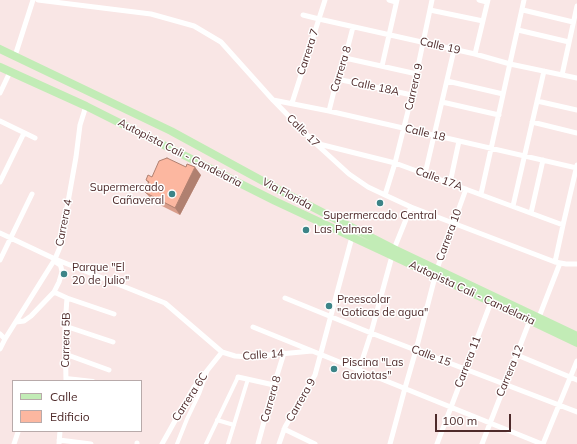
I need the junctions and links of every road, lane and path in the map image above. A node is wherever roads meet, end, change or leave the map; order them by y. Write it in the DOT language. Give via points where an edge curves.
graph roads {
  1 [pos="33,0"];
  2 [pos="38,0"];
  3 [pos="325,0"];
  4 [pos="389,0"];
  5 [pos="432,0"];
  6 [pos="479,0"];
  7 [pos="524,0"];
  8 [pos="396,1"];
  9 [pos="487,1"];
  10 [pos="577,6"];
  11 [pos="430,10"];
  12 [pos="522,10"];
  13 [pos="303,14"];
  14 [pos="319,19"];
  15 [pos="483,22"];
  16 [pos="573,22"];
  17 [pos="353,27"];
  18 [pos="518,30"];
  19 [pos="389,35"];
  20 [pos="569,42"];
  21 [pos="423,43"];
  22 [pos="0,49"];
  23 [pos="454,50"];
  24 [pos="476,54"];
  25 [pos="15,56"];
  26 [pos="345,58"];
  27 [pos="510,64"];
  28 [pos="382,66"];
  29 [pos="0,67"];
  30 [pos="544,71"];
  31 [pos="10,72"];
  32 [pos="417,74"];
  33 [pos="562,75"];
  34 [pos="577,78"];
  35 [pos="337,79"];
  36 [pos="447,81"];
  37 [pos="0,93"];
  38 [pos="504,94"];
  39 [pos="412,95"];
  40 [pos="273,100"];
  41 [pos="537,101"];
  42 [pos="442,102"];
  43 [pos="292,103"];
  44 [pos="86,106"];
  45 [pos="577,110"];
  46 [pos="329,111"];
  47 [pos="499,115"];
  48 [pos="0,121"];
  49 [pos="532,122"];
  50 [pos="403,128"];
  51 [pos="24,133"];
  52 [pos="577,133"];
  53 [pos="434,135"];
  54 [pos="35,138"];
  55 [pos="459,141"];
  56 [pos="314,142"];
  57 [pos="492,149"];
  58 [pos="524,156"];
  59 [pos="543,160"];
  60 [pos="395,162"];
  61 [pos="577,167"];
  62 [pos="425,174"];
  63 [pos="0,182"];
  64 [pos="450,183"];
  65 [pos="466,189"];
  66 [pos="32,194"];
  67 [pos="481,194"];
  68 [pos="385,195"];
  69 [pos="514,206"];
  70 [pos="411,207"];
  71 [pos="531,213"];
  72 [pos="454,223"];
  73 [pos="563,225"];
  74 [pos="0,233"];
  75 [pos="352,237"];
  76 [pos="11,238"];
  77 [pos="393,252"];
  78 [pos="0,260"];
  79 [pos="54,260"];
  80 [pos="558,263"];
  81 [pos="577,264"];
  82 [pos="436,272"];
  83 [pos="54,292"];
  84 [pos="67,298"];
  85 [pos="285,298"];
  86 [pos="491,302"];
  87 [pos="114,314"];
  88 [pos="330,316"];
  89 [pos="539,317"];
  90 [pos="530,320"];
  91 [pos="16,322"];
  92 [pos="65,326"];
  93 [pos="253,327"];
  94 [pos="371,332"];
  95 [pos="0,334"];
  96 [pos="577,336"];
  97 [pos="5,339"];
  98 [pos="112,342"];
  99 [pos="577,343"];
  100 [pos="0,349"];
  101 [pos="416,350"];
  102 [pos="312,351"];
  103 [pos="222,352"];
  104 [pos="284,353"];
  105 [pos="65,354"];
  106 [pos="320,354"];
  107 [pos="517,355"];
  108 [pos="577,361"];
  109 [pos="466,369"];
  110 [pos="109,370"];
  111 [pos="208,370"];
  112 [pos="359,370"];
  113 [pos="238,376"];
  114 [pos="571,377"];
  115 [pos="66,379"];
  116 [pos="248,379"];
  117 [pos="80,380"];
  118 [pos="577,380"];
  119 [pos="505,384"];
  120 [pos="274,385"];
  121 [pos="405,388"];
  122 [pos="559,405"];
  123 [pos="451,407"];
  124 [pos="577,412"];
  125 [pos="217,420"];
  126 [pos="490,423"];
  127 [pos="234,425"];
  128 [pos="284,429"];
  129 [pos="18,432"];
  130 [pos="60,432"];
  131 [pos="59,442"];
  132 [pos="14,444"];
  133 [pos="92,444"];
  134 [pos="162,444"];
  135 [pos="177,444"];
  136 [pos="206,444"];
  137 [pos="228,444"];
  138 [pos="258,444"];
  139 [pos="279,444"];
  140 [pos="314,444"];
  141 [pos="390,444"];
  142 [pos="437,444"];
  143 [pos="482,444"];
  144 [pos="543,444"];
  1 -- 25 [label="street"];
  2 -- 40 [label="street, Calle 17" via="151,14 194,26 221,42"];
  3 -- 14 [label="street, Carrera 7"];
  4 -- 8 [label="street"];
  5 -- 11 [label="street, Carrera 9"];
  6 -- 9 [label="street"];
  7 -- 12 [label="street"];
  8 -- 19 [label="street"];
  9 -- 15 [label="street"];
  10 -- 16 [label="street"];
  11 -- 15 [label="street"];
  11 -- 21 [label="street, Carrera 9"];
  12 -- 16 [label="street"];
  12 -- 18 [label="street"];
  13 -- 14 [label="street, Calle 19"];
  14 -- 17 [label="street, Calle 19"];
  14 -- 43 [label="street, Carrera 7"];
  15 -- 24 [label="street"];
  16 -- 20 [label="street"];
  17 -- 19 [label="street, Calle 19"];
  17 -- 26 [label="street, Carrera 8"];
  18 -- 20 [label="street"];
  18 -- 27 [label="street"];
  19 -- 21 [label="street, Calle 19"];
  19 -- 28 [label="street"];
  20 -- 33 [label="street"];
  21 -- 23 [label="street, Calle 19"];
  21 -- 32 [label="street, Carrera 9"];
  22 -- 25 [label="main road, Via Florida"];
  23 -- 24 [label="street, Calle 19"];
  23 -- 36 [label="street"];
  24 -- 27 [label="street, Calle 19"];
  25 -- 77 [label="main road, Via Florida" via="171,131"];
  26 -- 28 [label="street"];
  26 -- 35 [label="street, Carrera 8"];
  27 -- 30 [label="street, Calle 19"];
  27 -- 38 [label="street"];
  28 -- 32 [label="street"];
  29 -- 31 [label="main road, Autopista Cali - Candelaria"];
  30 -- 33 [label="street, Calle 19"];
  30 -- 41 [label="street"];
  31 -- 37 [label="street"];
  31 -- 44 [label="main road, Autopista Cali - Candelaria"];
  32 -- 39 [label="street, Carrera 9"];
  33 -- 34 [label="street, Calle 19"];
  35 -- 39 [label="street, Calle 18A"];
  35 -- 46 [label="street, Carrera 8"];
  36 -- 38 [label="street"];
  36 -- 42 [label="street"];
  38 -- 47 [label="street"];
  39 -- 50 [label="street, Carrera 9"];
  40 -- 43 [label="street, Calle 18"];
  40 -- 56 [label="street, Calle 17"];
  41 -- 45 [label="street"];
  41 -- 49 [label="street"];
  42 -- 47 [label="street"];
  42 -- 53 [label="street"];
  43 -- 46 [label="street, Calle 18"];
  44 -- 75 [label="main road, Autopista Cali - Candelaria"];
  44 -- 79 [label="street, Carrera 4" via="80,124 60,247"];
  46 -- 50 [label="street, Calle 18"];
  47 -- 57 [label="street"];
  48 -- 51 [label="street"];
  49 -- 52 [label="street"];
  49 -- 58 [label="street"];
  50 -- 53 [label="street, Calle 18"];
  50 -- 60 [label="street, Carrera 9"];
  51 -- 54 [label="street"];
  51 -- 63 [label="street"];
  53 -- 55 [label="street, Calle 18"];
  53 -- 62 [label="street"];
  55 -- 57 [label="street, Calle 18"];
  55 -- 64 [label="street"];
  56 -- 60 [label="street, Calle 17A"];
  56 -- 68 [label="street, Calle 17" via="349,174"];
  57 -- 58 [label="street, Calle 18"];
  57 -- 67 [label="street"];
  58 -- 59 [label="street, Calle 18"];
  58 -- 69 [label="street"];
  59 -- 61 [label="street, Calle 18"];
  59 -- 71 [label="street"];
  60 -- 62 [label="street, Calle 17A"];
  60 -- 68 [label="street, Carrera 9"];
  61 -- 73 [label="street"];
  62 -- 64 [label="street, Calle 17A"];
  64 -- 65 [label="street, Calle 17A"];
  65 -- 67 [label="street, Calle 17A"];
  65 -- 72 [label="street, Carrera 10"];
  66 -- 76 [label="street"];
  67 -- 69 [label="street, Calle 17A"];
  68 -- 70 [label="street, Calle 17"];
  69 -- 71 [label="street, Calle 17A"];
  70 -- 72 [label="street, Calle 17"];
  70 -- 77 [label="street"];
  71 -- 73 [label="street, Calle 17A"];
  72 -- 80 [label="street, Calle 17"];
  72 -- 82 [label="street, Carrera 10"];
  73 -- 80 [label="street"];
  74 -- 76 [label="street, Calle 14"];
  75 -- 77 [label="main road, Autopista Cali - Candelaria"];
  75 -- 88 [label="street"];
  76 -- 78 [label="street"];
  76 -- 79 [label="street, Calle 14"];
  77 -- 82 [label="main road, Autopista Cali - Candelaria"];
  77 -- 94 [label="street"];
  79 -- 83 [label="street" via="60,265 62,272"];
  79 -- 91 [label="street, Carrera 4"];
  79 -- 103 [label="street, Calle 14" via="165,303"];
  80 -- 81 [label="street, Calle 17"];
  80 -- 89 [label="street"];
  82 -- 86 [label="main road, Autopista Cali - Candelaria"];
  82 -- 89 [label="main road"];
  82 -- 101 [label="street, Carrera 10"];
  83 -- 84 [label="street"];
  83 -- 91 [label="street" via="31,316 24,321"];
  84 -- 87 [label="street"];
  84 -- 92 [label="street, Carrera 5B"];
  85 -- 88 [label="street, Calle 15"];
  86 -- 90 [label="main road, Autopista Cali - Candelaria"];
  86 -- 109 [label="street, Carrera 11"];
  88 -- 94 [label="street, Calle 15"];
  88 -- 106 [label="street"];
  89 -- 96 [label="main road"];
  90 -- 99 [label="main road, Autopista Cali - Candelaria"];
  90 -- 107 [label="street, Carrera 12"];
  91 -- 97 [label="street, Carrera 4"];
  92 -- 98 [label="street"];
  92 -- 105 [label="street, Carrera 5B"];
  93 -- 102 [label="street"];
  94 -- 101 [label="street, Calle 15"];
  94 -- 112 [label="street"];
  95 -- 97 [label="street"];
  97 -- 100 [label="street, Carrera 4"];
  101 -- 109 [label="street, Calle 15"];
  101 -- 121 [label="street, Carrera 10"];
  102 -- 104 [label="street, Calle 14"];
  102 -- 106 [label="street, Calle 14"];
  103 -- 104 [label="street, Calle 14" via="248,357"];
  103 -- 111 [label="street, Carrera 6C"];
  104 -- 120 [label="street, Carrera 8"];
  105 -- 110 [label="street"];
  105 -- 115 [label="street, Carrera 5B"];
  106 -- 112 [label="street, Calle 14"];
  106 -- 128 [label="street, Carrera 9" via="315,375"];
  107 -- 114 [label="street"];
  107 -- 119 [label="street, Carrera 12"];
  108 -- 114 [label="street"];
  109 -- 119 [label="street, Calle 15"];
  109 -- 123 [label="street, Carrera 11"];
  111 -- 134 [label="street, Carrera 6C" via="194,387"];
  111 -- 135 [label="street"];
  112 -- 121 [label="street, Calle 14"];
  113 -- 116 [label="street"];
  113 -- 125 [label="street"];
  114 -- 118 [label="street"];
  114 -- 122 [label="street"];
  115 -- 117 [label="street"];
  116 -- 120 [label="street"];
  116 -- 127 [label="street"];
  119 -- 122 [label="street, Calle 15"];
  119 -- 126 [label="street, Carrera 12"];
  120 -- 138 [label="street, Carrera 8"];
  121 -- 123 [label="street, Calle 14"];
  121 -- 141 [label="street, Carrera 10"];
  122 -- 124 [label="street, Calle 15"];
  122 -- 144 [label="street"];
  123 -- 126 [label="street, Calle 14"];
  123 -- 142 [label="street, Carrera 11"];
  125 -- 127 [label="street"];
  125 -- 136 [label="street"];
  126 -- 143 [label="street, Carrera 12"];
  126 -- 144 [label="street, Calle 14"];
  127 -- 137 [label="street"];
  128 -- 139 [label="street, Carrera 9"];
  128 -- 140 [label="street"];
  129 -- 132 [label="street"];
  130 -- 131 [label="street"];
  131 -- 133 [label="street"];
}
